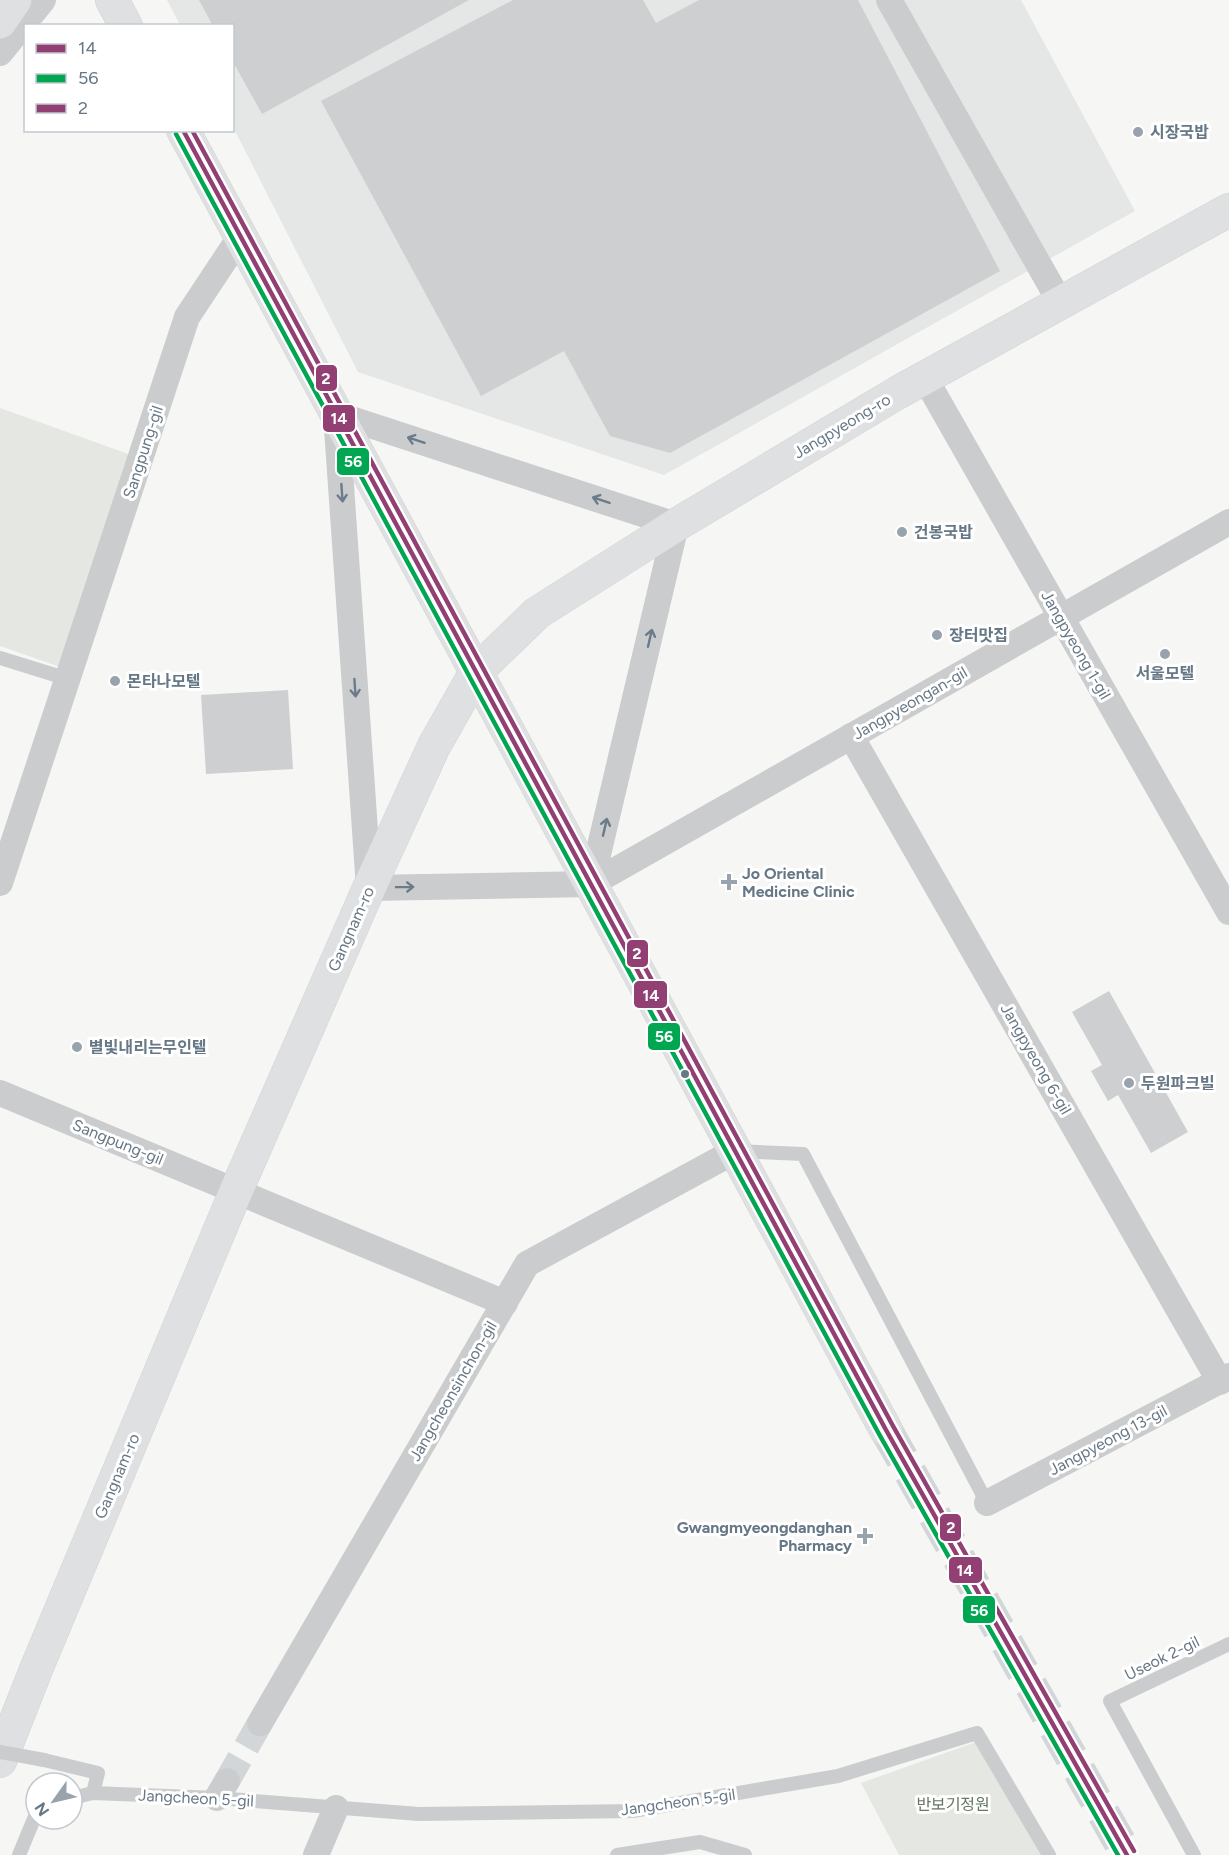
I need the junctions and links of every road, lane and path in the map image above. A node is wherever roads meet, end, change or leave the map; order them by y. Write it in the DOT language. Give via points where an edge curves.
graph roads {
  1 [pos="15,0"];
  2 [pos="44,0"];
  3 [pos="112,0"];
  4 [pos="890,0"];
  5 [pos="0,22"];
  6 [pos="24,24"];
  7 [pos="24,24"];
  8 [pos="125,24"];
  9 [pos="0,53"];
  10 [pos="184,132"];
  11 [pos="1229,210"];
  12 [pos="240,237"];
  13 [pos="1060,302"];
  14 [pos="925,378"];
  15 [pos="336,414"];
  16 [pos="1229,522"];
  17 [pos="676,525"];
  18 [pos="1060,618"];
  19 [pos="0,658"];
  20 [pos="476,672"];
  21 [pos="68,679"];
  22 [pos="852,736"];
  23 [pos="0,883"];
  24 [pos="591,884"];
  25 [pos="369,888"];
  26 [pos="1229,912"];
  27 [pos="0,1093"];
  28 [pos="735,1151"];
  29 [pos="236,1191"];
  30 [pos="505,1303"];
  31 [pos="1224,1379"];
  32 [pos="886,1430"];
  33 [pos="987,1503"];
  34 [pos="1229,1644"];
  35 [pos="260,1723"];
  36 [pos="0,1752"];
  37 [pos="0,1761"];
  38 [pos="93,1793"];
  39 [pos="84,1795"];
  40 [pos="336,1808"];
  41 [pos="29,1831"];
  42 [pos="19,1855"];
  43 [pos="316,1855"];
  44 [pos="617,1855"];
  45 [pos="745,1855"];
  46 [pos="1049,1855"];
  47 [pos="1194,1855"];
  1 -- 5 [label="main road"];
  2 -- 7 [label="street"];
  3 -- 8 [label="main road"];
  4 -- 13 [label="street"];
  6 -- 9 [label="street"];
  10 -- 12 [label="main road"];
  11 -- 13 [label="main road, Jangpyeong-ro"];
  12 -- 15 [label="main road"];
  12 -- 21 [label="street, Sangpung-gil" via="187,317"];
  13 -- 14 [label="main road, Jangpyeong-ro"];
  14 -- 17 [label="main road, Jangpyeong-ro"];
  14 -- 18 [label="street, Jangpyeong 1-gil"];
  17 -- 15 [label="street, one-way"];
  15 -- 20 [label="main road"];
  15 -- 25 [label="street, one-way"];
  16 -- 18 [label="street, Jangpyeongan-gil"];
  17 -- 20 [label="main road, Jangpyeong-ro" via="537,613"];
  24 -- 17 [label="street, one-way"];
  18 -- 22 [label="street, Jangpyeongan-gil"];
  18 -- 26 [label="street, Jangpyeong 1-gil"];
  19 -- 21 [label="lane"];
  20 -- 24 [label="main road"];
  20 -- 25 [label="main road, Gangnam-ro" via="434,746"];
  21 -- 23 [label="street, Sangpung-gil"];
  22 -- 24 [label="street, Jangpyeongan-gil"];
  22 -- 31 [label="street, Jangpyeong 6-gil"];
  25 -- 24 [label="street, one-way"];
  24 -- 28 [label="main road"];
  25 -- 29 [label="main road, Gangnam-ro"];
  27 -- 29 [label="street, Sangpung-gil"];
  28 -- 30 [label="street, Jangcheonsinchon-gil" via="527,1264"];
  28 -- 32 [label="main road"];
  28 -- 33 [label="lane" via="803,1154"];
  29 -- 30 [label="street"];
  29 -- 37 [label="main road, Gangnam-ro"];
  30 -- 35 [label="street, Jangcheonsinchon-gil"];
  31 -- 33 [label="street, Jangpyeong 13-gil"];
  34 -- 47 [label="lane, Useok 2-gil" via="1110,1701"];
  36 -- 38 [label="lane, bridge" via="98,1773"];
  38 -- 39 [label="lane, Jangcheon 5-gil"];
  38 -- 40 [label="lane, Jangcheon 5-gil" via="222,1790"];
  40 -- 43 [label="street"];
  40 -- 46 [label="lane, Jangcheon 5-gil" via="420,1814 633,1811 838,1776 977,1733"];
  41 -- 42 [label="lane"];
  44 -- 45 [label="lane" via="700,1842"];
}
